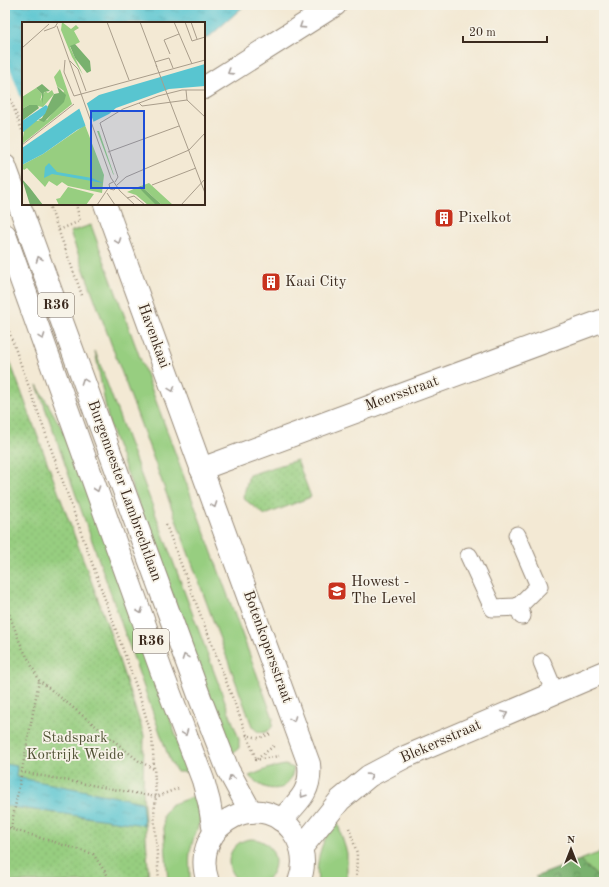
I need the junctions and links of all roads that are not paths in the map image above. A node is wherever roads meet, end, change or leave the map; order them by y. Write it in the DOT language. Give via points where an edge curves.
graph roads {
  1 [pos="335,5"];
  2 [pos="205,87"];
  3 [pos="5,166"];
  4 [pos="105,205"];
  5 [pos="5,235"];
  6 [pos="604,320"];
  7 [pos="201,469"];
  8 [pos="517,535"];
  9 [pos="469,556"];
  10 [pos="542,662"];
  11 [pos="604,672"];
  12 [pos="555,693"];
  13 [pos="251,812"];
  14 [pos="281,820"];
  15 [pos="214,831"];
  16 [pos="302,847"];
  17 [pos="302,879"];
  18 [pos="205,880"];
  1 -- 2 [label="street, one-way"];
  13 -- 3 [label="street, Burgemeester Lambrechtlaan / R36, one-way" via="235,786 211,727"];
  4 -- 7 [label="street, Havenkaai, one-way"];
  5 -- 15 [label="street, Burgemeester Lambrechtlaan / R36, one-way" via="203,780 210,802"];
  6 -- 7 [label="street, Meersstraat"];
  7 -- 14 [label="street, Botenkopersstraat, one-way" via="309,764 310,780 306,790"];
  8 -- 9 [label="lane" via="539,586 520,611 493,608"];
  10 -- 12 [label="lane"];
  11 -- 12 [label="street, Blekersstraat"];
  16 -- 12 [label="street, Blekersstraat, one-way" via="340,800 369,776 405,757"];
  13 -- 14 [label="street" via="271,814"];
  13 -- 15 [label="street" via="224,821"];
  14 -- 16 [label="street" via="293,831"];
  15 -- 18 [label="street" via="204,858"];
  16 -- 17 [label="street"];
}
